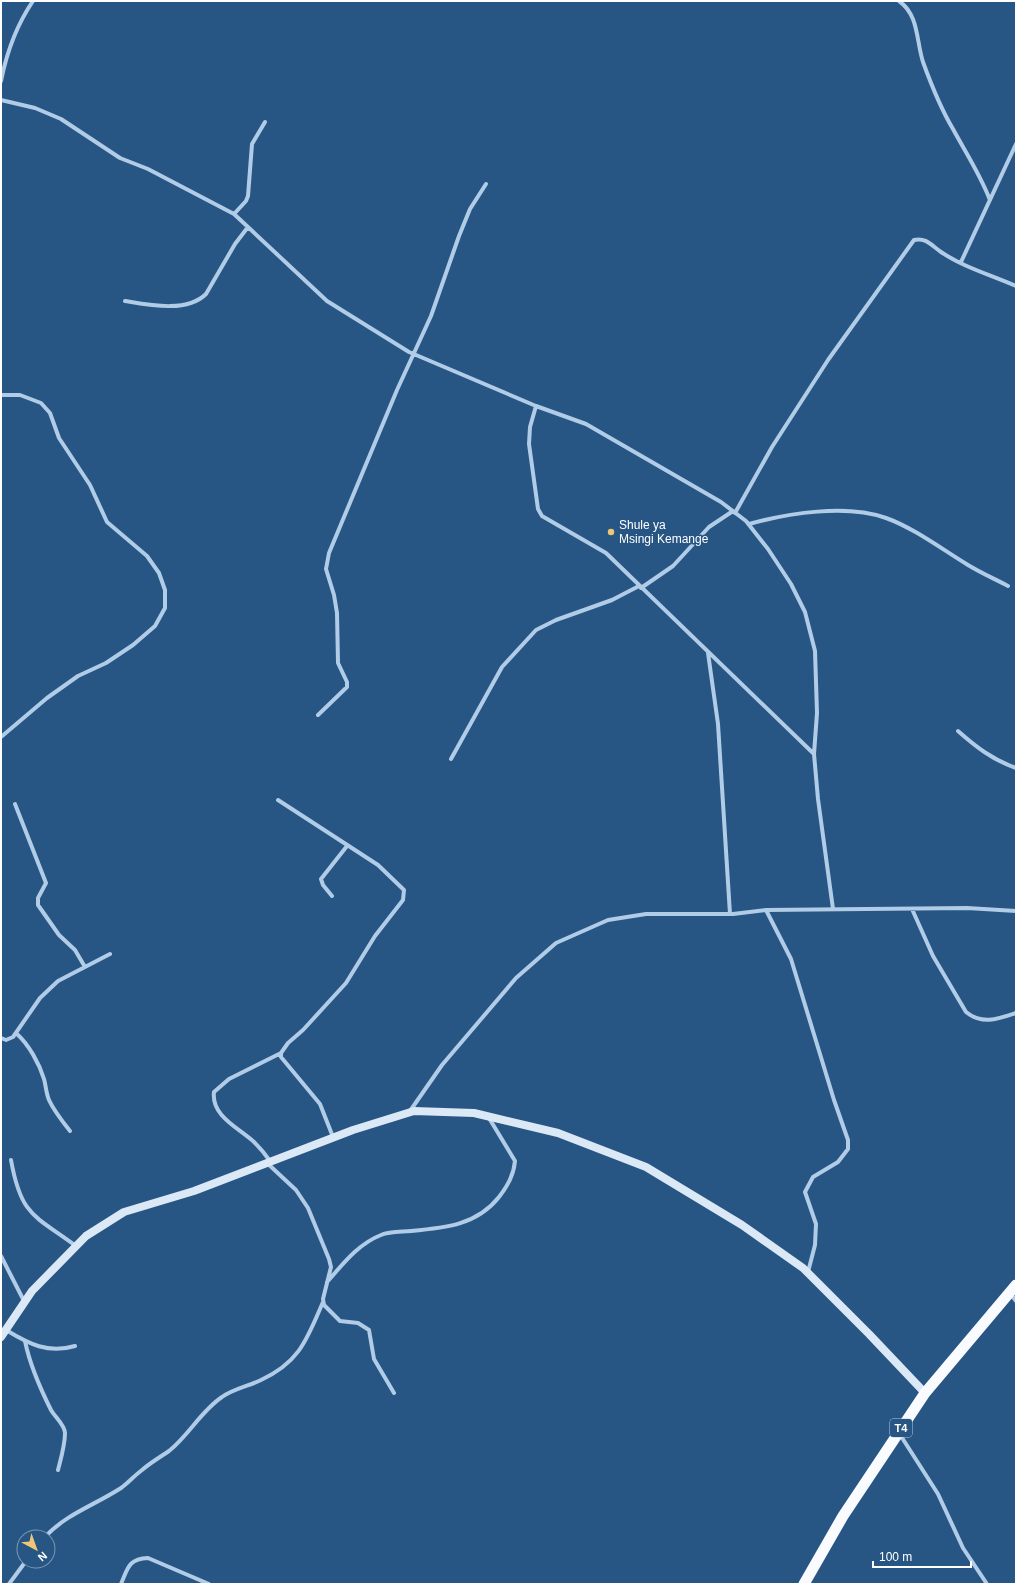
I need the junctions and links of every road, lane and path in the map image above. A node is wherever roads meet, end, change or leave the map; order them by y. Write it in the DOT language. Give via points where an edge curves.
graph roads {
  1 [pos="34,1"];
  2 [pos="899,1"];
  3 [pos="1,80"];
  4 [pos="1,100"];
  5 [pos="265,122"];
  6 [pos="1016,144"];
  7 [pos="486,184"];
  8 [pos="990,200"];
  9 [pos="234,214"];
  10 [pos="248,227"];
  11 [pos="961,262"];
  12 [pos="1016,286"];
  13 [pos="125,301"];
  14 [pos="413,354"];
  15 [pos="1,395"];
  16 [pos="536,406"];
  17 [pos="734,512"];
  18 [pos="749,524"];
  19 [pos="1008,586"];
  20 [pos="640,587"];
  21 [pos="708,653"];
  22 [pos="318,715"];
  23 [pos="958,732"];
  24 [pos="1,737"];
  25 [pos="814,754"];
  26 [pos="451,759"];
  27 [pos="1016,768"];
  28 [pos="278,800"];
  29 [pos="15,804"];
  30 [pos="347,846"];
  31 [pos="332,896"];
  32 [pos="912,909"];
  33 [pos="766,910"];
  34 [pos="833,910"];
  35 [pos="1016,911"];
  36 [pos="730,914"];
  37 [pos="110,954"];
  38 [pos="85,967"];
  39 [pos="1016,1013"];
  40 [pos="17,1034"];
  41 [pos="1,1038"];
  42 [pos="281,1053"];
  43 [pos="409,1113"];
  44 [pos="488,1116"];
  45 [pos="70,1131"];
  46 [pos="333,1137"];
  47 [pos="11,1160"];
  48 [pos="268,1162"];
  49 [pos="76,1246"];
  50 [pos="1,1256"];
  51 [pos="808,1273"];
  52 [pos="327,1282"];
  53 [pos="1014,1293"];
  54 [pos="24,1301"];
  55 [pos="323,1302"];
  56 [pos="3,1334"];
  57 [pos="25,1341"];
  58 [pos="75,1346"];
  59 [pos="394,1393"];
  60 [pos="925,1393"];
  61 [pos="899,1432"];
  62 [pos="58,1470"];
  63 [pos="55,1529"];
  64 [pos="20,1569"];
  65 [pos="9,1584"];
  66 [pos="121,1584"];
  67 [pos="209,1584"];
  68 [pos="804,1584"];
  69 [pos="987,1584"];
  1 -- 3 [label="street" via="21,18 14,33"];
  2 -- 8 [label="street" via="909,9 923,61 934,89 952,128 982,179"];
  4 -- 9 [label="street" via="35,108 61,119 120,158 148,169"];
  5 -- 9 [label="street" via="252,144 246,202"];
  6 -- 8 [label="street"];
  7 -- 14 [label="street" via="470,209 458,236 431,316"];
  8 -- 11 [label="street"];
  9 -- 10 [label="street"];
  10 -- 13 [label="street" via="238,239 206,294 200,299 160,306"];
  10 -- 14 [label="street" via="327,301"];
  11 -- 12 [label="street"];
  11 -- 17 [label="street" via="942,253 927,241 914,240 828,360"];
  14 -- 16 [label="street"];
  14 -- 22 [label="street" via="329,553 326,569 337,613 338,663 347,687"];
  15 -- 24 [label="street" via="20,395 41,403 50,413 59,438 90,485 107,522 147,556 160,573 165,590 165,608 155,626 106,663 71,680 46,698"];
  16 -- 17 [label="street" via="586,424"];
  16 -- 20 [label="street" via="530,427 530,444 538,509 542,516 606,553"];
  17 -- 18 [label="street"];
  17 -- 20 [label="street" via="709,527 673,566"];
  18 -- 19 [label="street" via="810,512 856,512 886,518"];
  18 -- 25 [label="street" via="791,584 805,612 814,651"];
  20 -- 21 [label="street"];
  20 -- 26 [label="street" via="536,630 502,667"];
  21 -- 25 [label="street"];
  21 -- 36 [label="street" via="718,724"];
  23 -- 27 [label="street" via="1000,762"];
  25 -- 34 [label="street"];
  28 -- 30 [label="street"];
  29 -- 38 [label="street" via="46,884 36,901 38,906 59,935 75,950"];
  30 -- 31 [label="street" via="321,879"];
  30 -- 42 [label="street" via="400,884 404,890 403,900 375,936 346,983"];
  32 -- 34 [label="street"];
  32 -- 35 [label="street" via="967,908"];
  32 -- 39 [label="street" via="933,956 966,1012 973,1018 986,1020"];
  33 -- 34 [label="street"];
  33 -- 36 [label="street"];
  33 -- 51 [label="street" via="792,959 848,1140 848,1149 838,1162 813,1177 805,1192 816,1224 815,1245"];
  36 -- 43 [label="street" via="646,914 608,920 556,944 516,978 442,1065"];
  37 -- 38 [label="street"];
  38 -- 40 [label="street" via="58,980"];
  40 -- 41 [label="street" via="6,1040"];
  40 -- 45 [label="street" via="36,1060 54,1111"];
  42 -- 46 [label="street" via="281,1057 320,1104"];
  42 -- 48 [label="street" via="229,1079 214,1092 213,1098 215,1107 225,1119 254,1143"];
  43 -- 44 [label="main road" via="474,1113"];
  43 -- 46 [label="main road"];
  44 -- 51 [label="main road" via="558,1133 646,1167 742,1225"];
  44 -- 52 [label="street" via="515,1161 510,1180 490,1208 474,1219 435,1229 382,1234 363,1244"];
  46 -- 48 [label="main road"];
  47 -- 49 [label="street" via="18,1191 30,1212 40,1222"];
  48 -- 49 [label="main road" via="194,1191 124,1212 86,1236"];
  48 -- 52 [label="street" via="296,1190 308,1208 330,1259 331,1267"];
  49 -- 54 [label="main road"];
  50 -- 54 [label="street"];
  51 -- 60 [label="main road"];
  52 -- 55 [label="street"];
  53 -- 60 [label="highway, T4"];
  54 -- 56 [label="main road"];
  55 -- 59 [label="street" via="340,1321 358,1323 369,1330 374,1359"];
  55 -- 63 [label="street" via="302,1346 292,1360 275,1374 223,1396 210,1406 170,1450 122,1487 94,1504 76,1511"];
  56 -- 57 [label="street"];
  57 -- 58 [label="street" via="45,1349 59,1350"];
  57 -- 62 [label="street" via="34,1374 65,1430"];
  60 -- 61 [label="highway, T4"];
  61 -- 68 [label="highway, T4" via="843,1516"];
  61 -- 69 [label="street" via="938,1494 963,1548"];
  64 -- 65 [label="street"];
  66 -- 67 [label="street" via="130,1564 139,1558 148,1558"];
}
